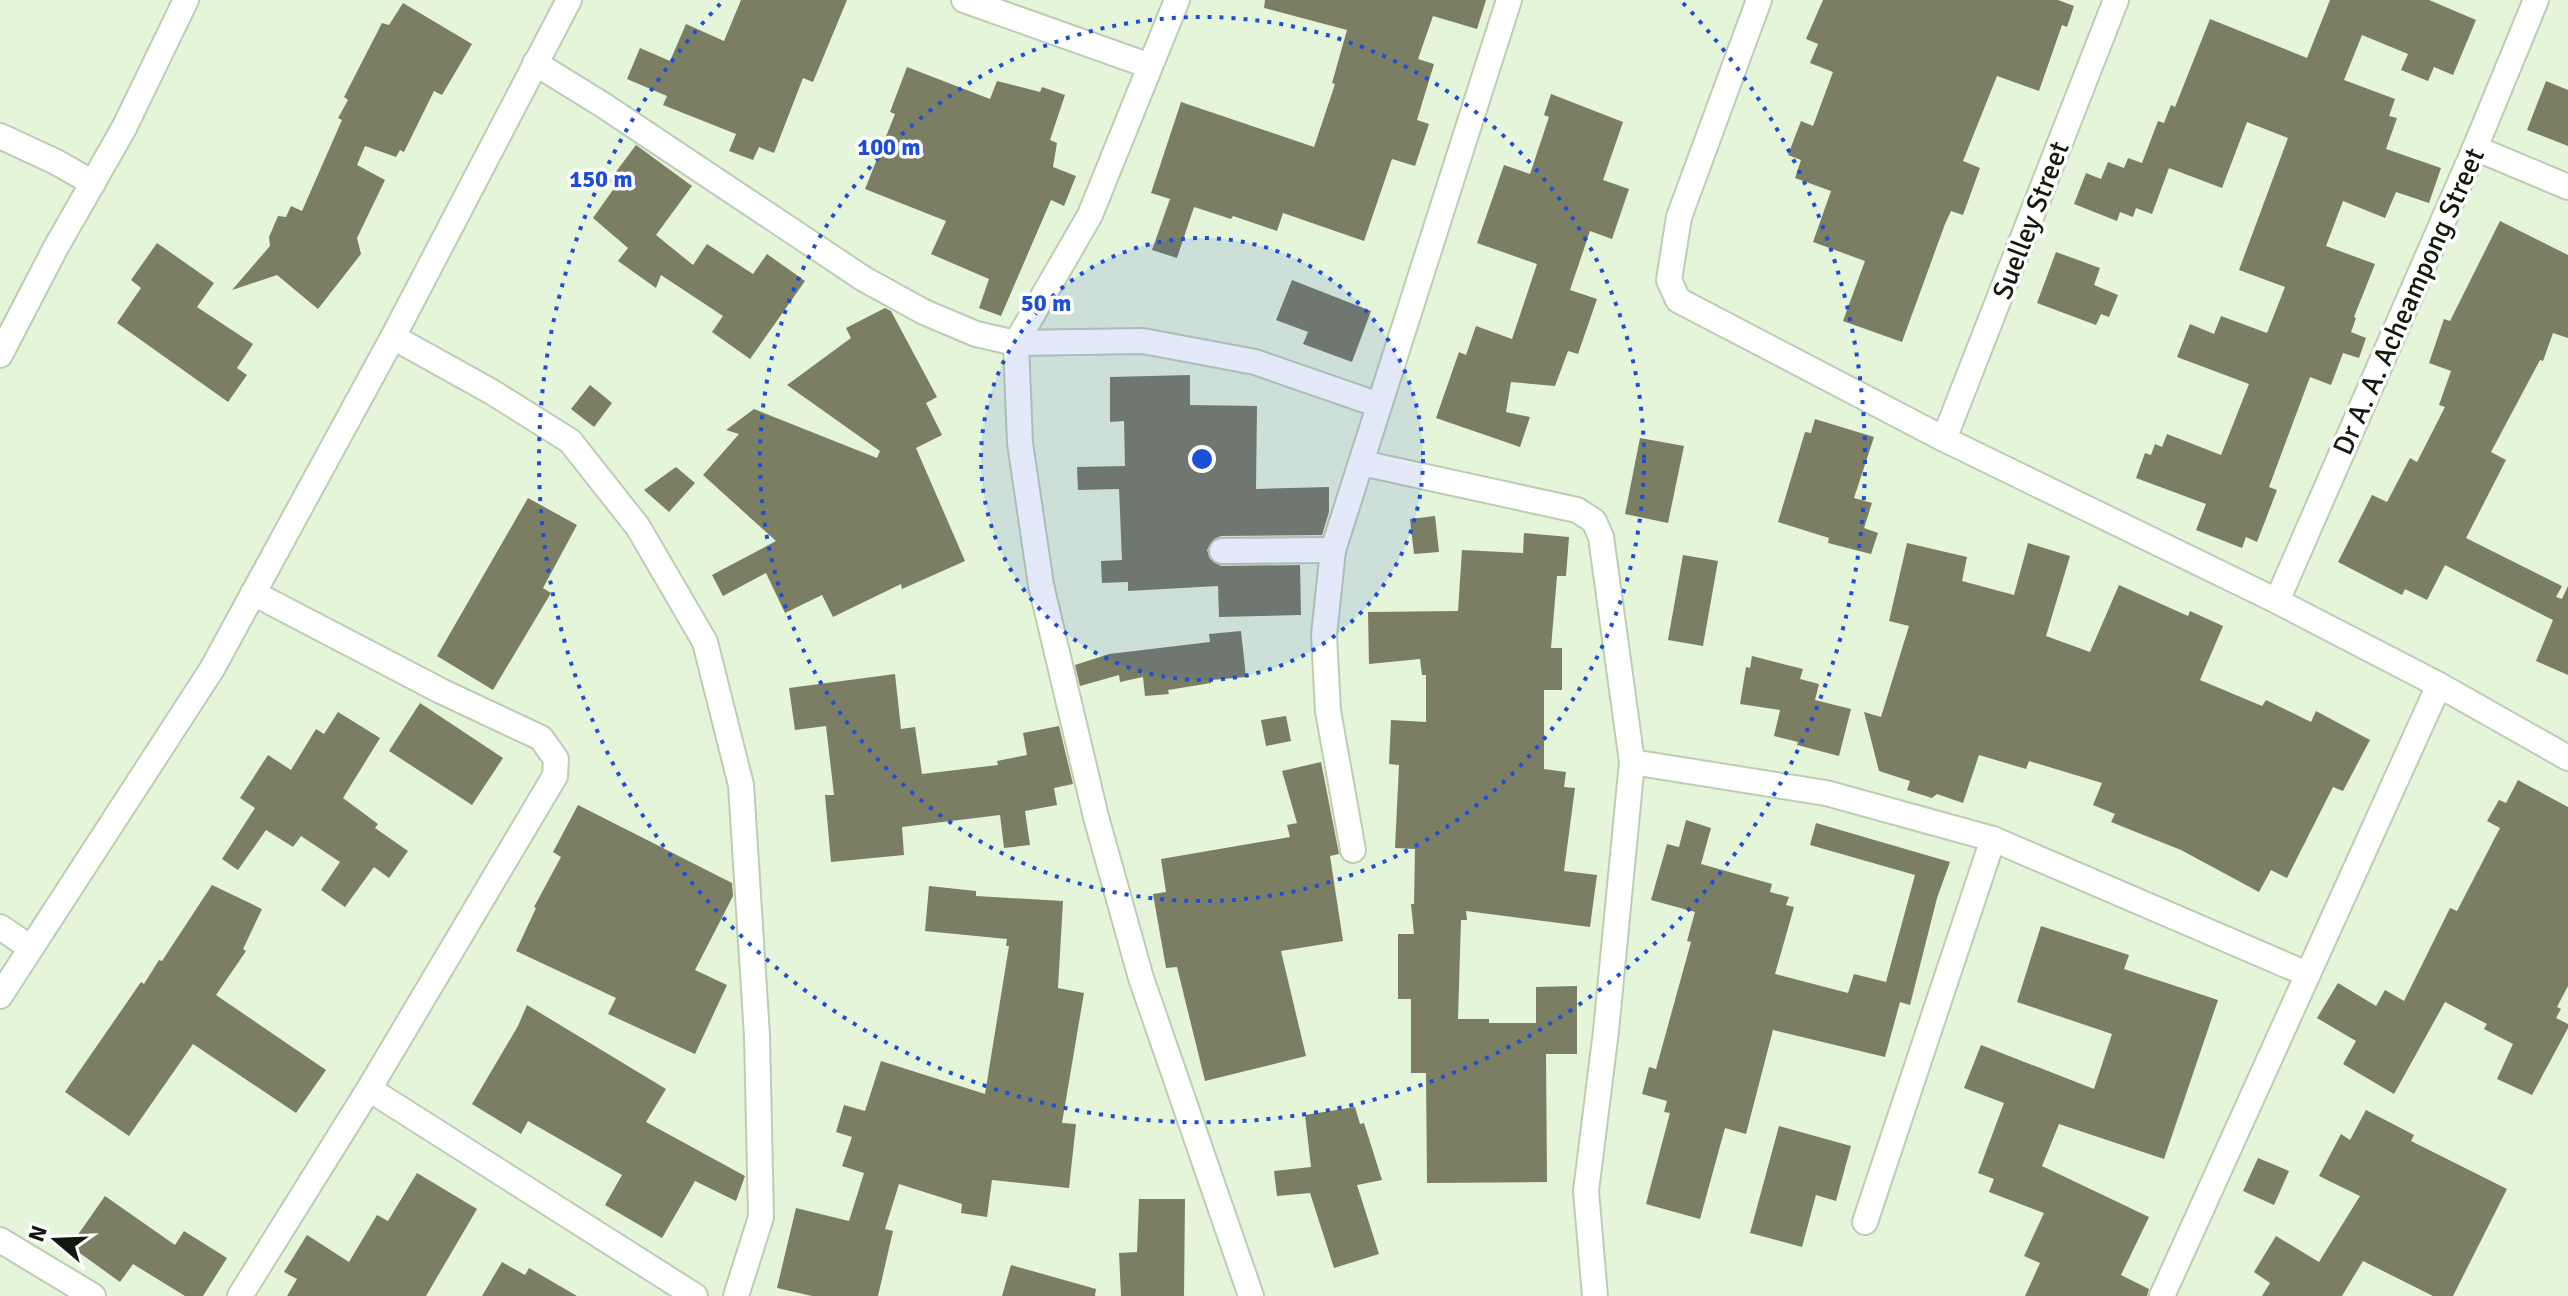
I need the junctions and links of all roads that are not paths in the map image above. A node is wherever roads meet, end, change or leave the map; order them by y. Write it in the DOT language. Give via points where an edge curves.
graph roads {
  1 [pos="186,0"];
  2 [pos="569,0"];
  3 [pos="964,0"];
  4 [pos="1177,0"];
  5 [pos="1509,0"];
  6 [pos="1759,0"];
  7 [pos="2116,0"];
  8 [pos="2536,0"];
  9 [pos="535,63"];
  10 [pos="1150,66"];
  11 [pos="0,136"];
  12 [pos="2475,148"];
  13 [pos="93,183"];
  14 [pos="2568,187"];
  15 [pos="393,337"];
  16 [pos="1016,343"];
  17 [pos="0,355"];
  18 [pos="1379,405"];
  19 [pos="1944,439"];
  20 [pos="1362,463"];
  21 [pos="1333,550"];
  22 [pos="1222,551"];
  23 [pos="253,593"];
  24 [pos="2277,601"];
  25 [pos="2439,685"];
  26 [pos="2568,758"];
  27 [pos="1632,762"];
  28 [pos="1993,839"];
  29 [pos="1353,850"];
  30 [pos="0,927"];
  31 [pos="31,948"];
  32 [pos="2307,974"];
  33 [pos="0,996"];
  34 [pos="369,1089"];
  35 [pos="1865,1222"];
  36 [pos="0,1240"];
  37 [pos="93,1296"];
  38 [pos="240,1296"];
  39 [pos="695,1296"];
  40 [pos="736,1296"];
  41 [pos="1251,1296"];
  42 [pos="1595,1296"];
  43 [pos="2162,1296"];
  1 -- 13 [label="street"];
  2 -- 9 [label="street"];
  3 -- 10 [label="street"];
  4 -- 10 [label="street"];
  5 -- 18 [label="street"];
  6 -- 19 [label="street" via="1679,217 1669,280 1678,300 1702,315"];
  7 -- 19 [label="street, Suelley Street"];
  8 -- 12 [label="street, Dr A. A. Acheampong Street"];
  9 -- 15 [label="street"];
  9 -- 16 [label="street" via="864,279 976,334"];
  10 -- 16 [label="street" via="1090,215"];
  11 -- 13 [label="street"];
  12 -- 14 [label="street"];
  12 -- 24 [label="street, Dr A. A. Acheampong Street"];
  13 -- 17 [label="street"];
  15 -- 23 [label="street"];
  15 -- 40 [label="street" via="570,441 638,527 705,642 741,785 757,1036 761,1217"];
  16 -- 18 [label="street" via="1143,341 1255,362"];
  16 -- 41 [label="street" via="1020,443 1041,585 1096,817 1141,978"];
  18 -- 20 [label="street"];
  19 -- 24 [label="street"];
  20 -- 21 [label="street"];
  20 -- 27 [label="street" via="1577,510 1594,521 1601,537"];
  21 -- 22 [label="street"];
  21 -- 29 [label="street" via="1324,635 1328,711"];
  23 -- 31 [label="street" via="212,669"];
  23 -- 34 [label="street" via="541,738 556,759 555,776"];
  24 -- 25 [label="street"];
  25 -- 26 [label="street"];
  25 -- 32 [label="street"];
  27 -- 28 [label="street" via="1826,793"];
  27 -- 42 [label="street" via="1586,1191"];
  28 -- 32 [label="street"];
  28 -- 35 [label="street"];
  30 -- 31 [label="street"];
  31 -- 33 [label="street"];
  32 -- 43 [label="street"];
  34 -- 38 [label="street"];
  34 -- 39 [label="street"];
  36 -- 37 [label="street"];
}
